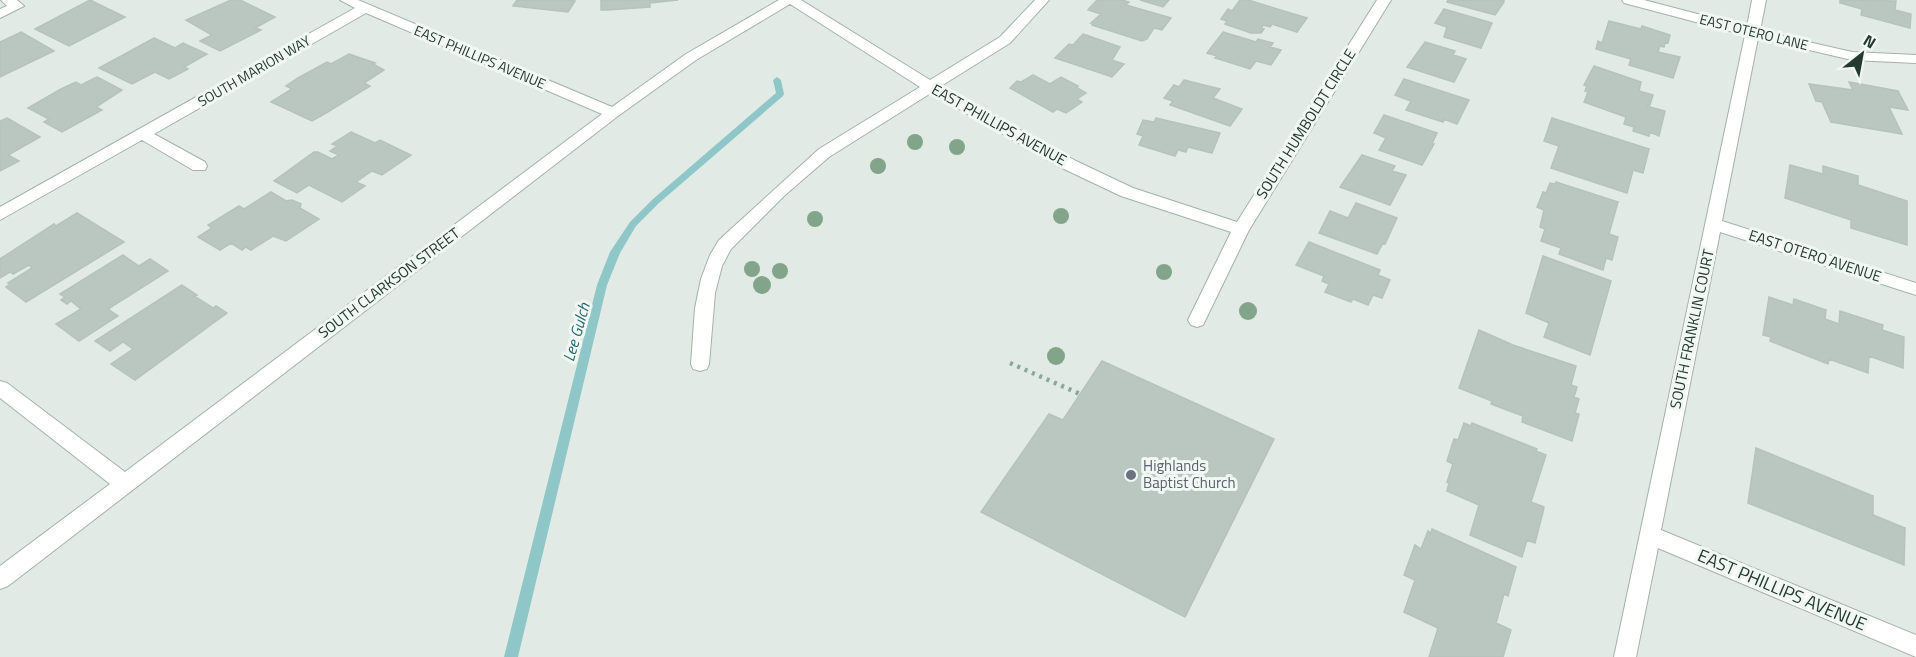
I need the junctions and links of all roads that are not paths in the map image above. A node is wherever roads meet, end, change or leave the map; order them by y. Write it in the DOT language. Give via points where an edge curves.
graph roads {
  1 [pos="8,0"];
  2 [pos="347,0"];
  3 [pos="790,0"];
  4 [pos="1042,0"];
  5 [pos="1384,0"];
  6 [pos="1629,0"];
  7 [pos="1759,0"];
  8 [pos="365,8"];
  9 [pos="0,14"];
  10 [pos="1752,33"];
  11 [pos="1916,59"];
  12 [pos="931,87"];
  13 [pos="613,113"];
  14 [pos="142,134"];
  15 [pos="199,166"];
  16 [pos="0,214"];
  17 [pos="1714,224"];
  18 [pos="1241,229"];
  19 [pos="1916,289"];
  20 [pos="1197,320"];
  21 [pos="700,364"];
  22 [pos="0,388"];
  23 [pos="125,484"];
  24 [pos="1649,534"];
  25 [pos="0,579"];
  26 [pos="1916,646"];
  27 [pos="1625,657"];
  1 -- 9 [label="street" via="16,6"];
  2 -- 8 [label="street, EAST PHILLIPS AVENUE"];
  3 -- 12 [label="street, EAST PHILLIPS AVENUE"];
  3 -- 13 [label="street, SOUTH CLARKSON STREET" via="691,57"];
  4 -- 12 [label="street" via="1005,40"];
  5 -- 18 [label="street, SOUTH HUMBOLDT CIRCLE"];
  6 -- 10 [label="street, EAST OTERO LANE"];
  7 -- 10 [label="street, SOUTH FRANKLIN COURT"];
  8 -- 13 [label="street, EAST PHILLIPS AVENUE"];
  8 -- 14 [label="street, SOUTH MARION WAY"];
  10 -- 11 [label="street, EAST OTERO LANE" via="1852,56"];
  10 -- 17 [label="street, SOUTH FRANKLIN COURT"];
  12 -- 18 [label="street, EAST PHILLIPS AVENUE" via="1070,165 1127,192"];
  12 -- 21 [label="street" via="824,153 731,238 718,254 711,272"];
  13 -- 23 [label="street, SOUTH CLARKSON STREET"];
  14 -- 15 [label="street"];
  14 -- 16 [label="street, SOUTH MARION WAY"];
  17 -- 19 [label="street, EAST OTERO AVENUE"];
  17 -- 24 [label="street, SOUTH FRANKLIN COURT"];
  18 -- 20 [label="street, SOUTH HUMBOLDT CIRCLE"];
  22 -- 23 [label="street"];
  23 -- 25 [label="street, SOUTH CLARKSON STREET"];
  24 -- 26 [label="street, EAST PHILLIPS AVENUE"];
  24 -- 27 [label="street, SOUTH FRANKLIN COURT"];
}
